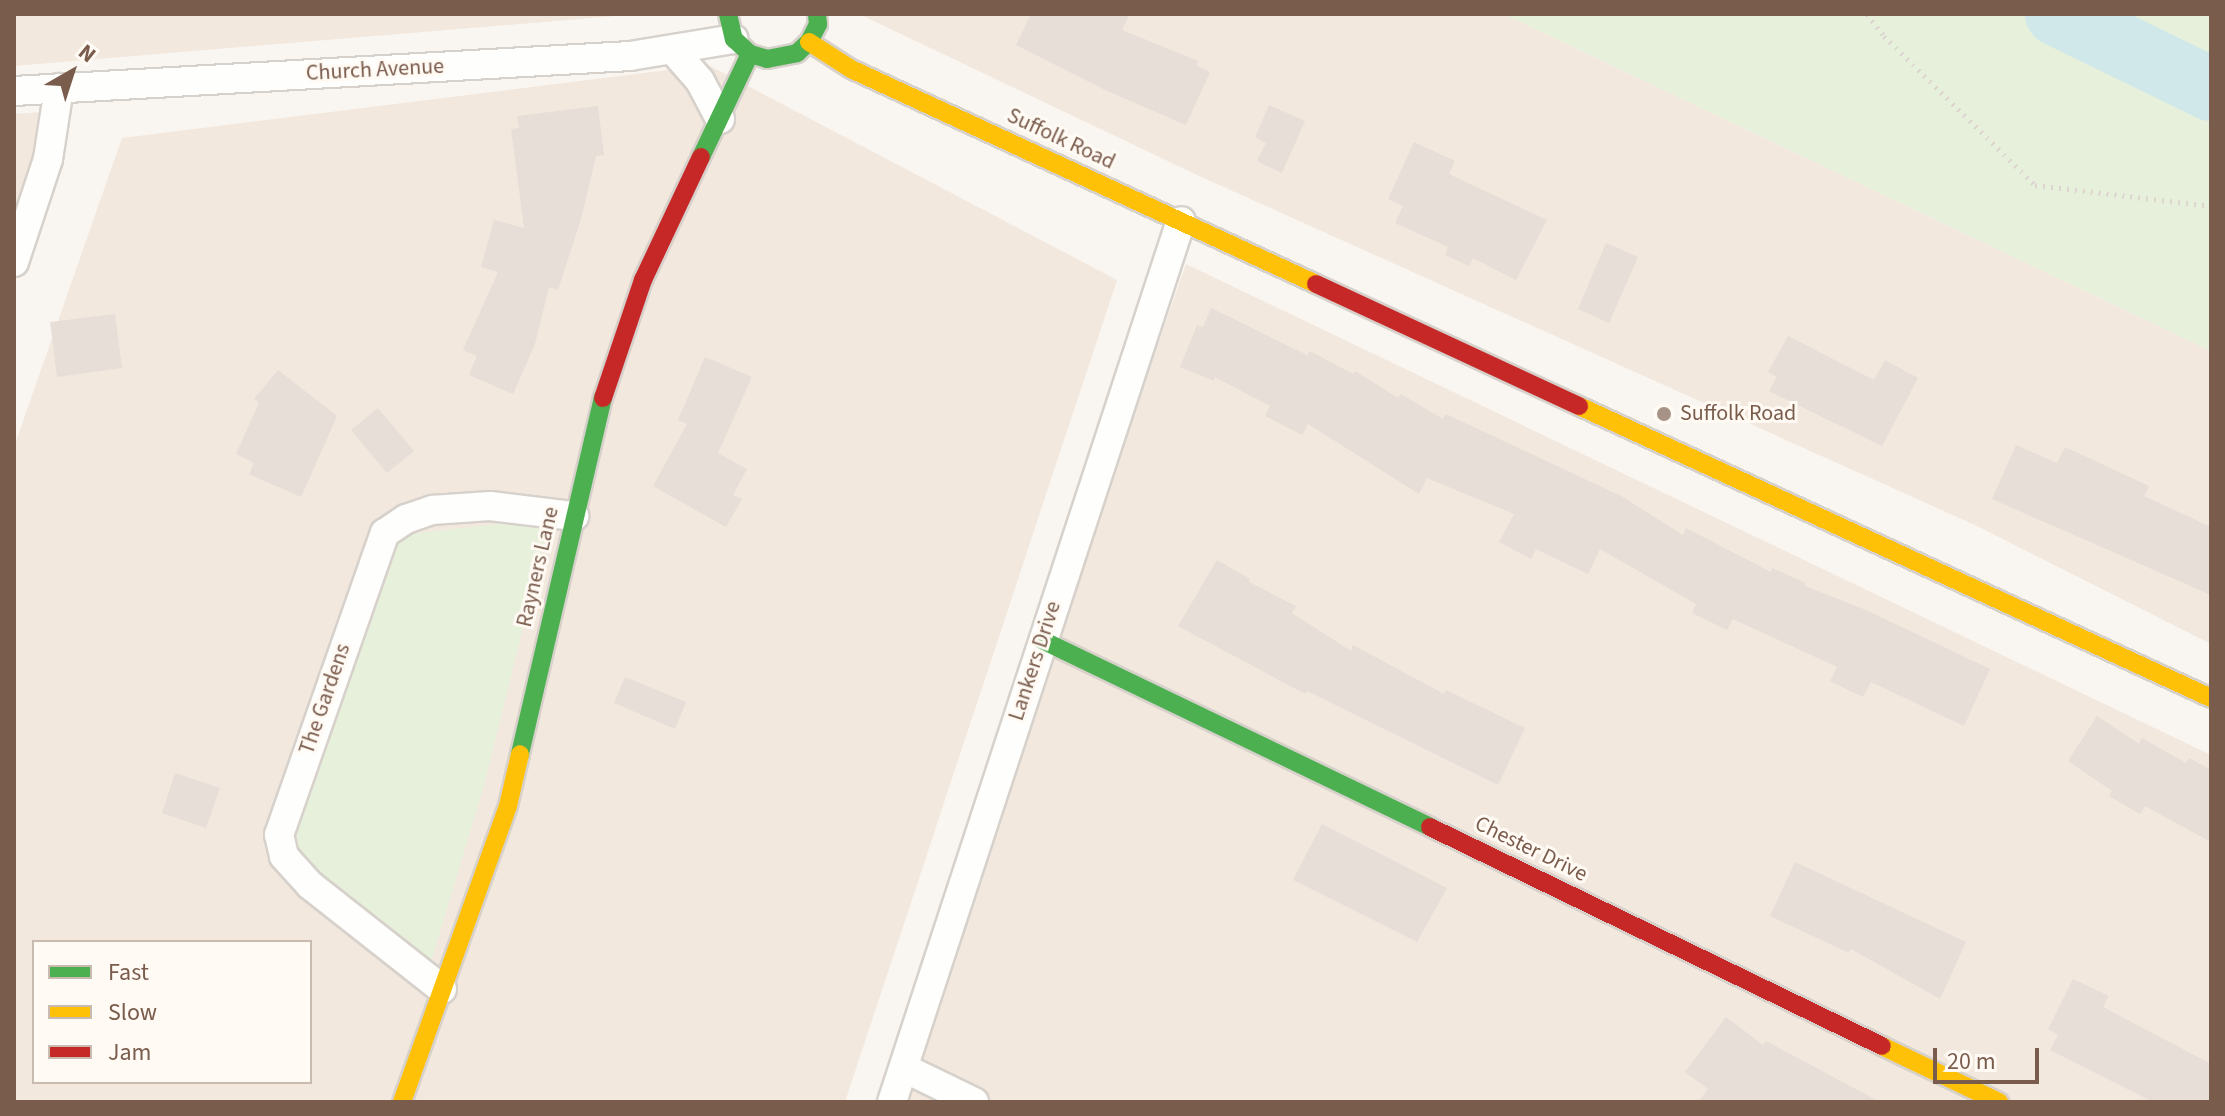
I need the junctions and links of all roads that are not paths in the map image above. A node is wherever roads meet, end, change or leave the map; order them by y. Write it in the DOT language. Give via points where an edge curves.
graph roads {
  1 [pos="817,14"];
  2 [pos="737,36"];
  3 [pos="809,42"];
  4 [pos="673,50"];
  5 [pos="59,88"];
  6 [pos="14,91"];
  7 [pos="720,119"];
  8 [pos="1181,221"];
  9 [pos="14,262"];
  10 [pos="574,516"];
  11 [pos="1042,640"];
  12 [pos="2211,698"];
  13 [pos="442,989"];
  14 [pos="904,1068"];
  15 [pos="402,1102"];
  16 [pos="892,1102"];
  17 [pos="974,1102"];
  18 [pos="1999,1102"];
  1 -- 3 [label="street"];
  2 -- 3 [label="street" via="767,59 783,59"];
  2 -- 4 [label="street, Church Avenue"];
  2 -- 7 [label="street, Rayners Lane"];
  3 -- 8 [label="street, Suffolk Road" via="851,69"];
  4 -- 5 [label="street, Church Avenue"];
  4 -- 7 [label="street" via="700,81"];
  5 -- 6 [label="street, Church Avenue"];
  5 -- 9 [label="street" via="48,159"];
  7 -- 10 [label="street, Rayners Lane" via="643,280 598,413"];
  8 -- 11 [label="street, Lankers Drive"];
  8 -- 12 [label="street, Suffolk Road"];
  10 -- 13 [label="street, Rayners Lane" via="508,806"];
  10 -- 13 [label="street, The Gardens" via="490,506 432,510 385,533 279,835 284,856 310,885"];
  11 -- 14 [label="street, Lankers Drive"];
  11 -- 18 [label="street, Chester Drive"];
  13 -- 15 [label="street, Rayners Lane"];
  14 -- 16 [label="street, Lankers Drive"];
  14 -- 17 [label="street"];
}
